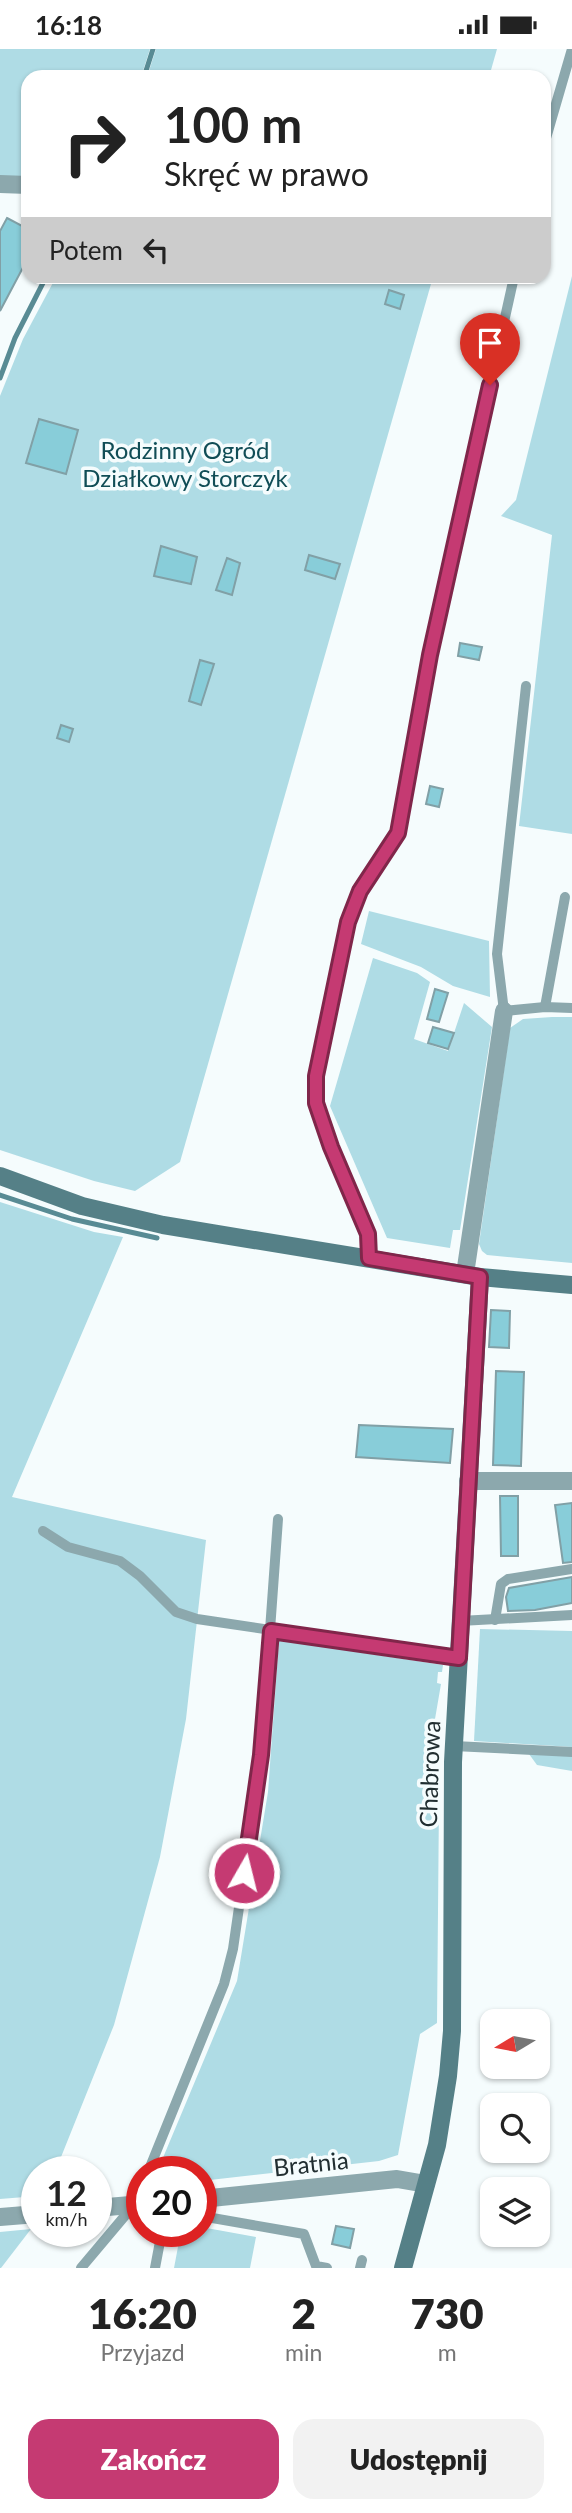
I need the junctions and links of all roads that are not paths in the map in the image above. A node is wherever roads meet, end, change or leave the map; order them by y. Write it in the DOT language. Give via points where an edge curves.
graph roads {
  1 [pos="572,49"];
  2 [pos="551,121"];
  3 [pos="0,184"];
  4 [pos="21,185"];
  5 [pos="512,284"];
  6 [pos="526,686"];
  7 [pos="565,897"];
  8 [pos="545,1007"];
  9 [pos="572,1008"];
  10 [pos="504,1010"];
  11 [pos="0,1176"];
  12 [pos="369,1258"];
  13 [pos="469,1274"];
  14 [pos="572,1285"];
  15 [pos="468,1481"];
  16 [pos="572,1481"];
  17 [pos="278,1519"];
  18 [pos="43,1531"];
  19 [pos="572,1569"];
  20 [pos="572,1615"];
  21 [pos="495,1620"];
  22 [pos="460,1622"];
  23 [pos="271,1631"];
  24 [pos="459,1658"];
  25 [pos="454,1746"];
  26 [pos="572,1752"];
  27 [pos="154,2156"];
  28 [pos="426,2184"];
  29 [pos="217,2197"];
  30 [pos="21,2215"];
  31 [pos="0,2217"];
  32 [pos="126,2218"];
  33 [pos="217,2220"];
  34 [pos="159,2247"];
  35 [pos="82,2268"];
  36 [pos="155,2268"];
  37 [pos="327,2268"];
  38 [pos="402,2268"];
  1 -- 2 [label="lane"];
  3 -- 4 [label="street"];
  5 -- 12 [label="lane" via="430,655 398,833 360,891 348,922 316,1076 316,1103 368,1234"];
  6 -- 10 [label="lane" via="497,954"];
  7 -- 8 [label="lane"];
  8 -- 9 [label="lane"];
  8 -- 10 [label="lane"];
  10 -- 13 [label="street"];
  11 -- 12 [label="street" via="106,1213"];
  12 -- 13 [label="street"];
  13 -- 14 [label="street"];
  13 -- 15 [label="street, Chabrowa"];
  15 -- 16 [label="street"];
  15 -- 22 [label="street, Chabrowa"];
  17 -- 23 [label="lane"];
  18 -- 23 [label="lane" via="68,1547 120,1561 176,1612"];
  19 -- 21 [label="lane" via="508,1579 501,1584"];
  20 -- 21 [label="lane"];
  21 -- 22 [label="lane"];
  22 -- 24 [label="street, Chabrowa"];
  23 -- 24 [label="lane"];
  23 -- 27 [label="lane" via="261,1755 233,1949 224,1984"];
  24 -- 25 [label="street, Chabrowa"];
  25 -- 26 [label="lane"];
  25 -- 28 [label="street, Chabrowa" via="452,2031 443,2112"];
  28 -- 29 [label="street, Bratnia" via="397,2179"];
  28 -- 38 [label="street, Chabrowa"];
  30 -- 31 [label="street"];
  32 -- 35 [label="lane"];
  33 -- 37 [label="lane" via="304,2234 316,2266"];
  34 -- 36 [label="lane"];
}
